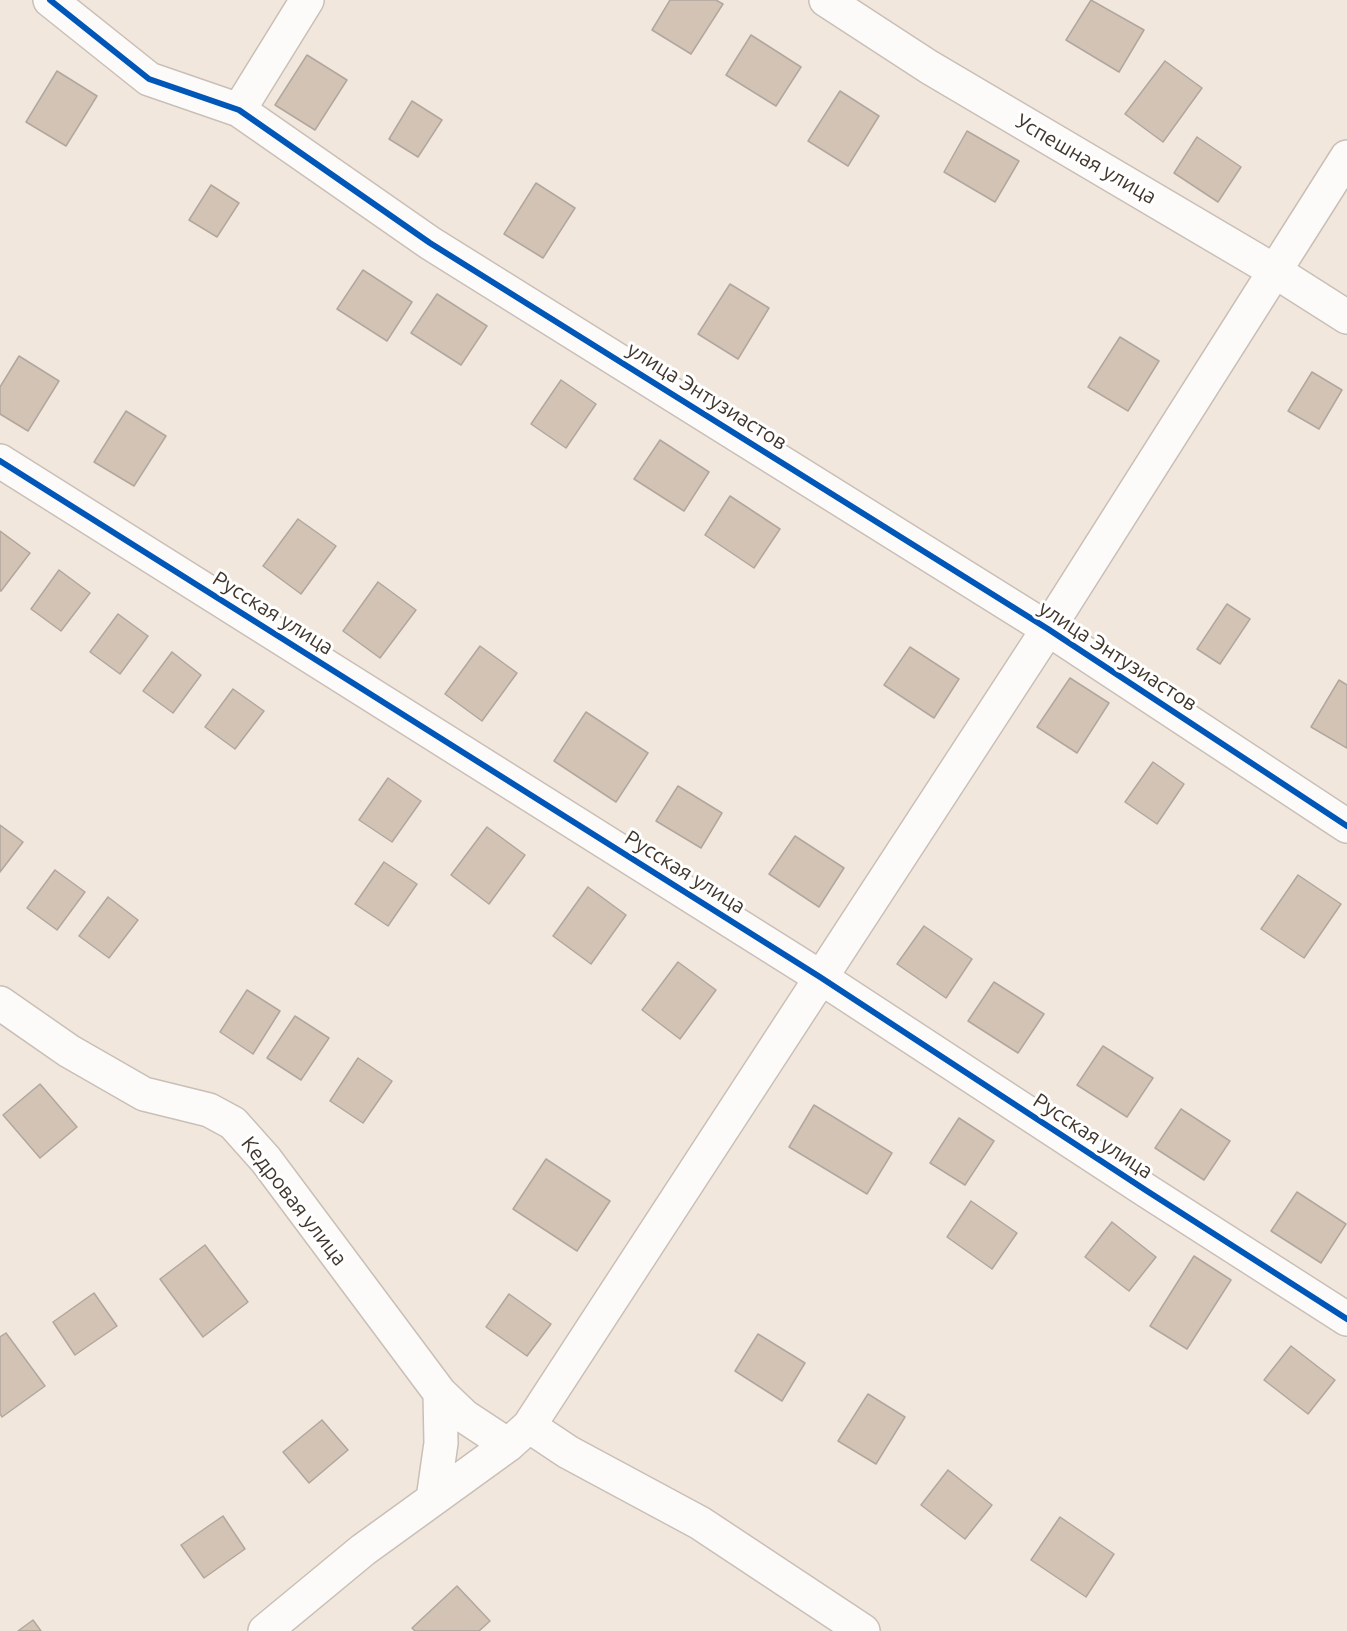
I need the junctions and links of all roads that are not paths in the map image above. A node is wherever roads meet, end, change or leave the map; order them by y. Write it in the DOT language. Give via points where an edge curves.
graph roads {
  1 [pos="50,0"];
  2 [pos="307,0"];
  3 [pos="826,0"];
  4 [pos="239,110"];
  5 [pos="1347,157"];
  6 [pos="1274,270"];
  7 [pos="1347,316"];
  8 [pos="0,461"];
  9 [pos="1048,629"];
  10 [pos="1347,826"];
  11 [pos="820,977"];
  12 [pos="0,1003"];
  13 [pos="1347,1319"];
  14 [pos="440,1393"];
  15 [pos="519,1436"];
  16 [pos="433,1499"];
  17 [pos="848,1626"];
  18 [pos="265,1631"];
  1 -- 4 [label="street, улица Энтузиастов" via="149,79"];
  2 -- 4 [label="street"];
  3 -- 6 [label="street, Успешная улица" via="929,67"];
  4 -- 9 [label="street, улица Энтузиастов" via="430,243"];
  5 -- 6 [label="street"];
  6 -- 7 [label="street, Успешная улица"];
  6 -- 9 [label="street"];
  8 -- 11 [label="street, Русская улица"];
  9 -- 10 [label="street, улица Энтузиастов"];
  9 -- 11 [label="street"];
  11 -- 13 [label="street, Русская улица"];
  11 -- 15 [label="street"];
  12 -- 14 [label="street, Кедровая улица" via="69,1051 144,1094 209,1110 233,1123 266,1160"];
  14 -- 15 [label="street, Кедровая улица" via="464,1416"];
  14 -- 16 [label="street" via="441,1443"];
  15 -- 16 [label="street"];
  15 -- 17 [label="street, Кедровая улица" via="568,1452 700,1523"];
  16 -- 18 [label="street" via="363,1550"];
}
